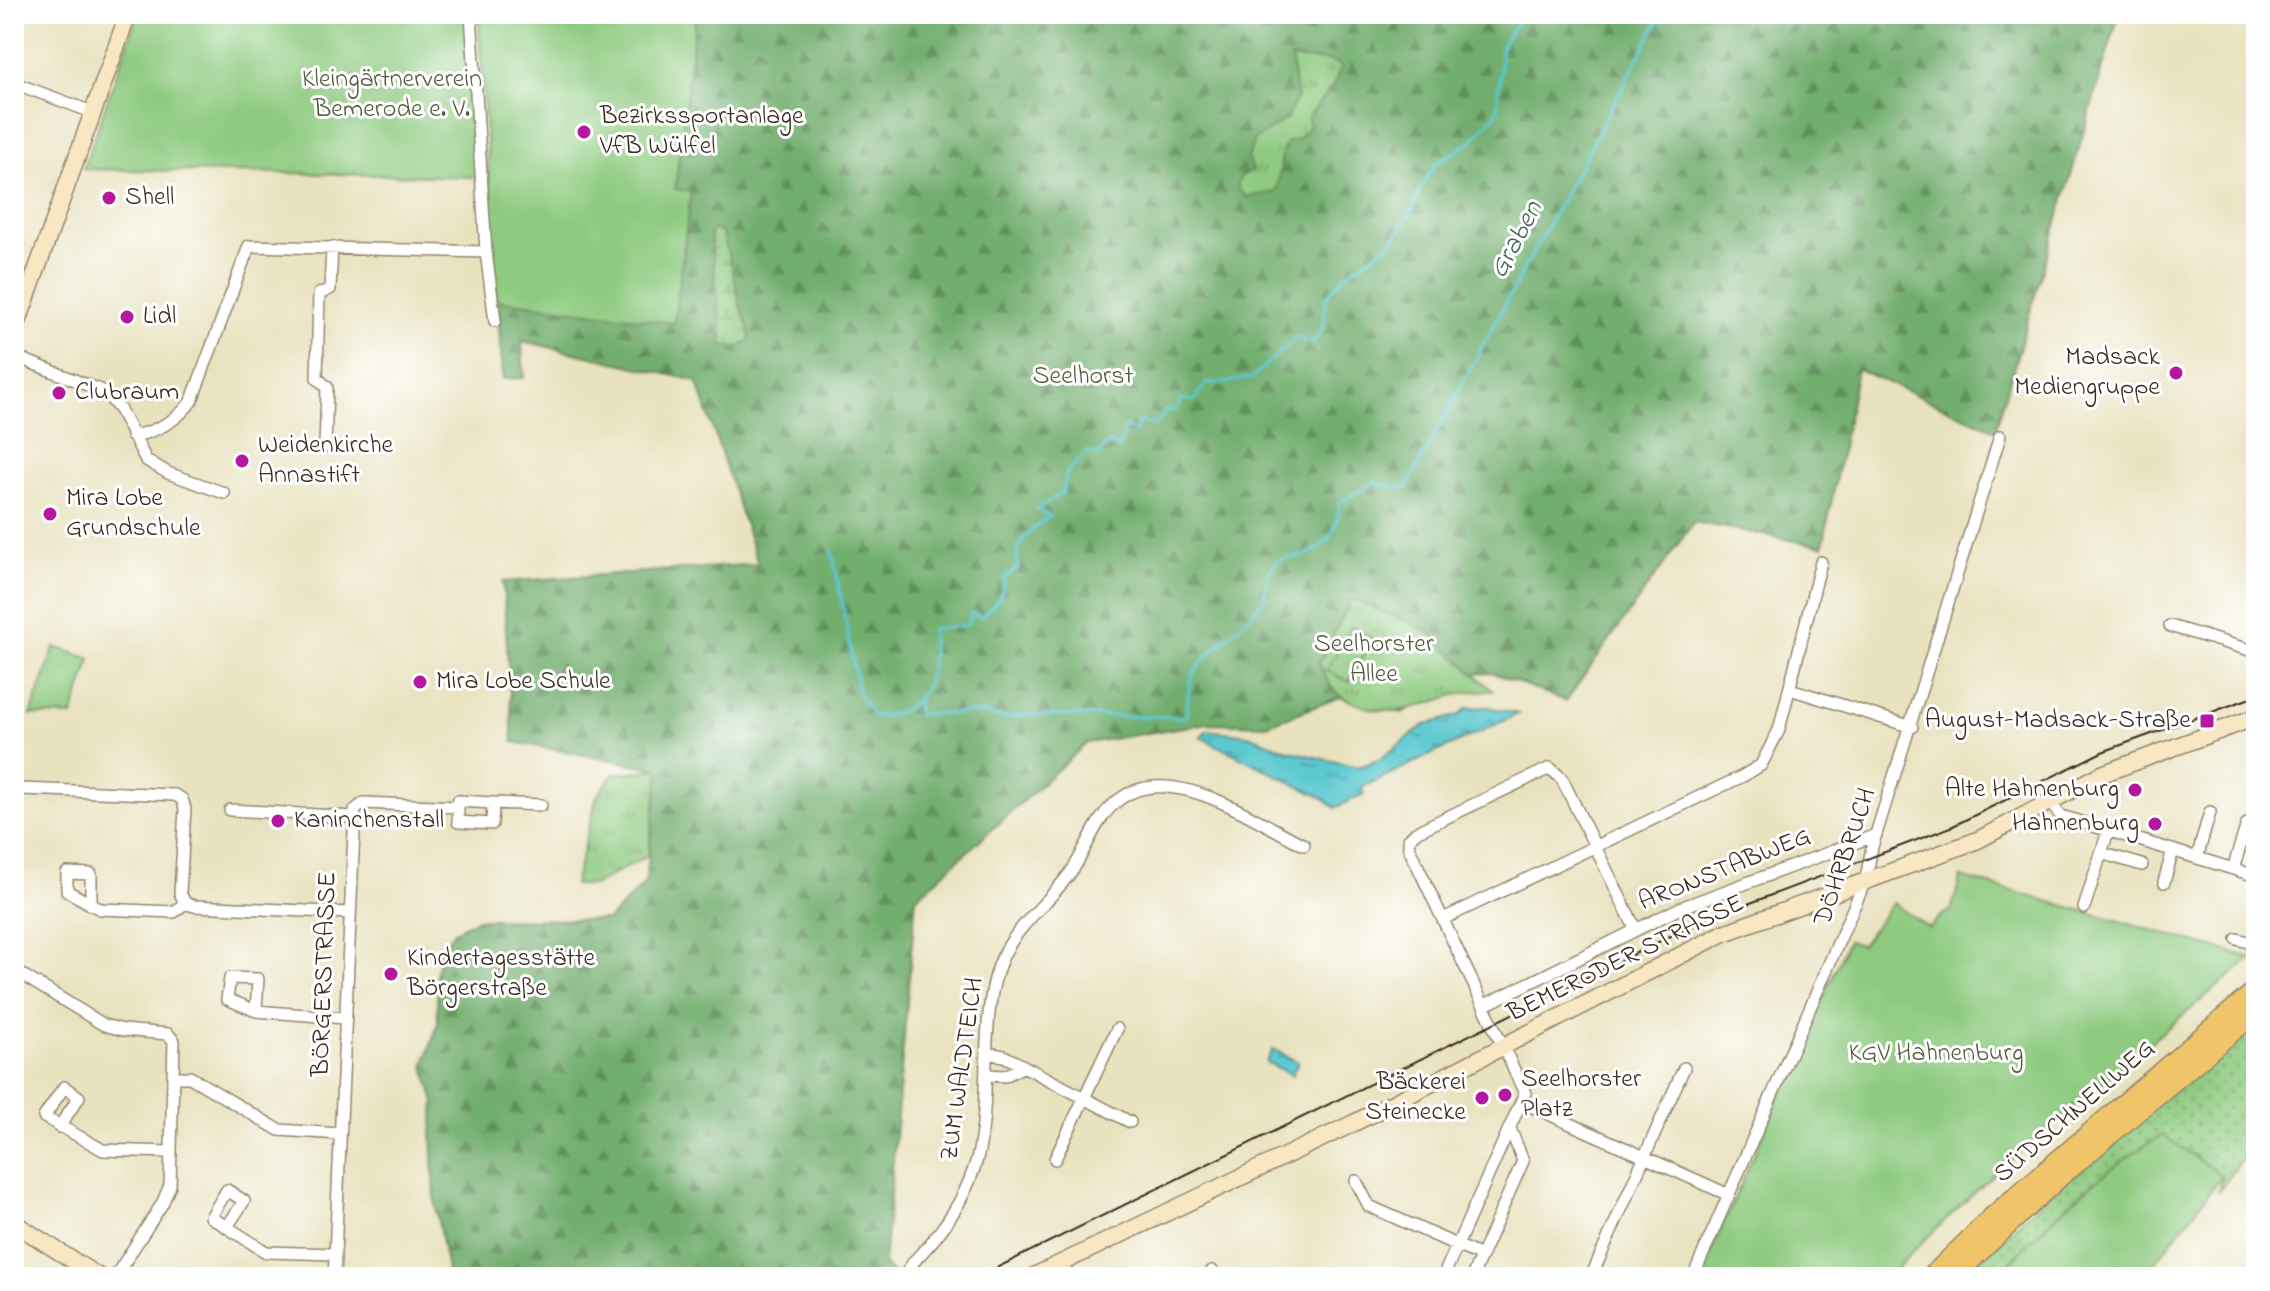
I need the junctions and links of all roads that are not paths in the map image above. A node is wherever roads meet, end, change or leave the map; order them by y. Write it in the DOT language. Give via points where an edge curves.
graph roads {
  1 [pos="128,14"];
  2 [pos="471,14"];
  3 [pos="14,83"];
  4 [pos="92,112"];
  5 [pos="332,247"];
  6 [pos="486,252"];
  7 [pos="495,321"];
  8 [pos="14,333"];
  9 [pos="14,356"];
  10 [pos="132,436"];
  11 [pos="2000,436"];
  12 [pos="325,447"];
  13 [pos="224,493"];
  14 [pos="1821,562"];
  15 [pos="2170,626"];
  16 [pos="2256,652"];
  17 [pos="1790,689"];
  18 [pos="2256,717"];
  19 [pos="1912,727"];
  20 [pos="2049,802"];
  21 [pos="493,803"];
  22 [pos="541,805"];
  23 [pos="458,807"];
  24 [pos="230,810"];
  25 [pos="2210,812"];
  26 [pos="353,817"];
  27 [pos="2247,824"];
  28 [pos="2108,831"];
  29 [pos="14,832"];
  30 [pos="1876,835"];
  31 [pos="1304,845"];
  32 [pos="1595,845"];
  33 [pos="2173,850"];
  34 [pos="2101,853"];
  35 [pos="2197,858"];
  36 [pos="2142,865"];
  37 [pos="2233,869"];
  38 [pos="2256,876"];
  39 [pos="1866,879"];
  40 [pos="2164,882"];
  41 [pos="185,903"];
  42 [pos="91,905"];
  43 [pos="2084,908"];
  44 [pos="350,913"];
  45 [pos="1443,919"];
  46 [pos="1636,930"];
  47 [pos="2237,939"];
  48 [pos="2256,944"];
  49 [pos="14,975"];
  50 [pos="2256,991"];
  51 [pos="1485,1005"];
  52 [pos="256,1011"];
  53 [pos="2256,1011"];
  54 [pos="345,1018"];
  55 [pos="1117,1029"];
  56 [pos="1504,1047"];
  57 [pos="988,1053"];
  58 [pos="1024,1066"];
  59 [pos="1684,1068"];
  60 [pos="987,1075"];
  61 [pos="174,1077"];
  62 [pos="1085,1096"];
  63 [pos="1522,1102"];
  64 [pos="1130,1122"];
  65 [pos="59,1127"];
  66 [pos="1510,1128"];
  67 [pos="340,1134"];
  68 [pos="170,1152"];
  69 [pos="1644,1156"];
  70 [pos="1055,1159"];
  71 [pos="1356,1181"];
  72 [pos="1729,1195"];
  73 [pos="14,1223"];
  74 [pos="227,1227"];
  75 [pos="1457,1245"];
  76 [pos="335,1254"];
  77 [pos="1481,1256"];
  78 [pos="99,1277"];
  79 [pos="115,1277"];
  80 [pos="334,1277"];
  81 [pos="905,1277"];
  82 [pos="1032,1277"];
  83 [pos="1443,1277"];
  84 [pos="1472,1277"];
  85 [pos="1591,1277"];
  86 [pos="1693,1277"];
  87 [pos="1932,1277"];
  88 [pos="1952,1277"];
  1 -- 4 [label="main road"];
  2 -- 6 [label="street"];
  3 -- 4 [label="street"];
  4 -- 8 [label="main road"];
  5 -- 6 [label="street"];
  5 -- 10 [label="street" via="249,246 192,400 173,419"];
  5 -- 12 [label="street" via="330,289 319,294 317,378 327,387"];
  6 -- 7 [label="street"];
  9 -- 10 [label="street" via="105,392"];
  10 -- 13 [label="street" via="155,467"];
  11 -- 19 [label="street, DÖHRBRUCH"];
  14 -- 17 [label="street"];
  15 -- 16 [label="street"];
  17 -- 19 [label="street"];
  17 -- 32 [label="street" via="1779,730 1761,765"];
  18 -- 20 [label="main road, BEMERODER STRASSE" via="2102,774"];
  19 -- 30 [label="street, DÖHRBRUCH"];
  20 -- 28 [label="street" via="2061,816"];
  20 -- 39 [label="main road, BEMERODER STRASSE" via="1978,840"];
  21 -- 22 [label="street"];
  21 -- 23 [label="street" via="458,801"];
  21 -- 23 [label="street" via="492,824 458,822"];
  23 -- 26 [label="street" via="364,803"];
  24 -- 26 [label="street"];
  25 -- 35 [label="street"];
  26 -- 44 [label="street, BÖRGERSTRASSE"];
  27 -- 37 [label="street"];
  28 -- 33 [label="street"];
  28 -- 34 [label="street"];
  29 -- 41 [label="street" via="15,797 22,789 175,795 185,809 180,893"];
  30 -- 39 [label="street, DÖHRBRUCH"];
  30 -- 46 [label="street, ARONSTABWEG" via="1744,882"];
  31 -- 57 [label="street, ZUM WALDTEICH" via="1177,786 1161,784 1128,793 1102,816 1069,874 1003,956 994,982"];
  32 -- 45 [label="street"];
  32 -- 45 [label="street" via="1562,779 1550,768 1416,832 1409,848"];
  32 -- 46 [label="street"];
  33 -- 35 [label="street"];
  33 -- 40 [label="street"];
  34 -- 36 [label="street"];
  34 -- 43 [label="street"];
  35 -- 37 [label="street"];
  37 -- 38 [label="street"];
  39 -- 56 [label="main road, BEMERODER STRASSE" via="1702,943"];
  39 -- 72 [label="street, DÖHRBRUCH"];
  41 -- 42 [label="street" via="174,912"];
  41 -- 44 [label="street"];
  44 -- 54 [label="street, BÖRGERSTRASSE"];
  45 -- 51 [label="street"];
  46 -- 51 [label="street, ARONSTABWEG"];
  47 -- 48 [label="street"];
  49 -- 61 [label="street" via="104,1025 168,1034 174,1041"];
  50 -- 87 [label="highway, SÜDSCHNELLWEG" via="2005,1206"];
  51 -- 56 [label="street"];
  52 -- 54 [label="street"];
  53 -- 88 [label="highway, SÜDSCHNELLWEG" via="2061,1175"];
  54 -- 67 [label="street, BÖRGERSTRASSE"];
  55 -- 62 [label="street"];
  56 -- 63 [label="street" via="1525,1093"];
  56 -- 82 [label="main road, BEMERODER STRASSE"];
  57 -- 58 [label="street"];
  57 -- 60 [label="street, ZUM WALDTEICH"];
  58 -- 60 [label="street" via="1005,1076"];
  58 -- 62 [label="street"];
  59 -- 69 [label="street"];
  60 -- 81 [label="street, ZUM WALDTEICH" via="981,1141 968,1182 946,1223"];
  61 -- 67 [label="street" via="190,1077 279,1130"];
  61 -- 68 [label="street"];
  62 -- 64 [label="street"];
  62 -- 70 [label="street"];
  63 -- 66 [label="street"];
  63 -- 69 [label="street"];
  65 -- 68 [label="street" via="103,1150"];
  66 -- 75 [label="street"];
  66 -- 77 [label="street" via="1523,1161"];
  67 -- 76 [label="street, BÖRGERSTRASSE"];
  68 -- 79 [label="street" via="170,1185 162,1204"];
  69 -- 72 [label="street"];
  69 -- 85 [label="street"];
  71 -- 75 [label="street" via="1369,1206"];
  72 -- 86 [label="street, DÖHRBRUCH"];
  73 -- 78 [label="main road"];
  74 -- 76 [label="street" via="266,1252"];
  75 -- 77 [label="street"];
  75 -- 83 [label="street"];
  76 -- 80 [label="street, BÖRGERSTRASSE"];
  77 -- 84 [label="street"];
}
